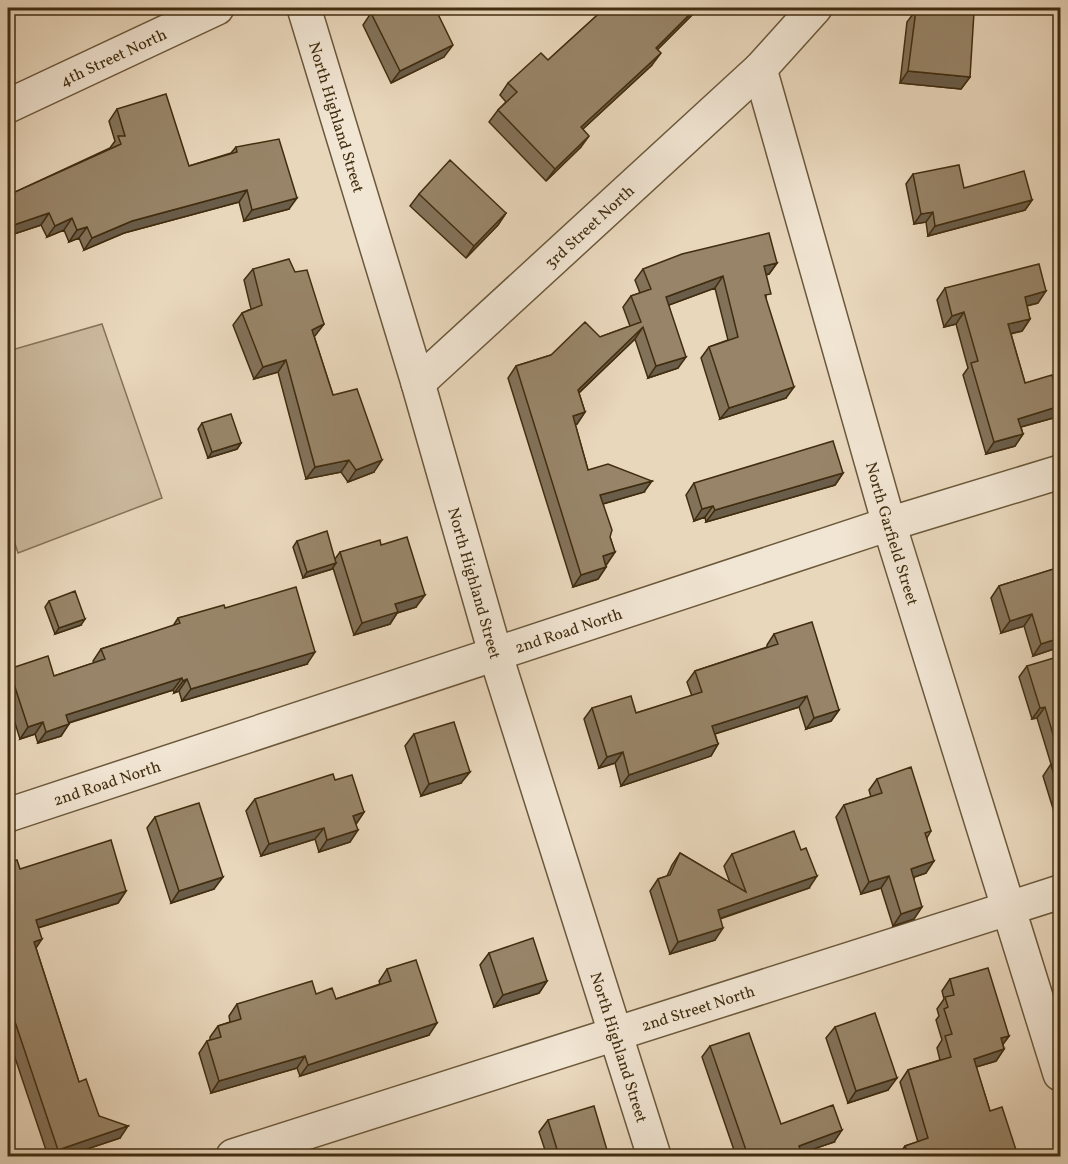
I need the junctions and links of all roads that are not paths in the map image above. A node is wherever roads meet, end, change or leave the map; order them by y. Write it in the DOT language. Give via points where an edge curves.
graph roads {
  1 [pos="217,8"];
  2 [pos="304,8"];
  3 [pos="815,8"];
  4 [pos="760,69"];
  5 [pos="8,106"];
  6 [pos="418,383"];
  7 [pos="1060,472"];
  8 [pos="889,524"];
  9 [pos="496,656"];
  10 [pos="8,815"];
  11 [pos="1060,892"];
  12 [pos="1008,909"];
  13 [pos="615,1034"];
  14 [pos="1060,1074"];
  15 [pos="233,1156"];
  16 [pos="654,1156"];
  1 -- 5 [label="street, 4th Street North"];
  2 -- 6 [label="street, North Highland Street"];
  3 -- 4 [label="street"];
  4 -- 6 [label="street, 3rd Street North"];
  4 -- 8 [label="street, North Garfield Street"];
  6 -- 9 [label="street, North Highland Street"];
  7 -- 8 [label="street, 2nd Road North"];
  8 -- 9 [label="street, 2nd Road North"];
  8 -- 12 [label="street, North Garfield Street"];
  9 -- 10 [label="street, 2nd Road North"];
  9 -- 13 [label="street, North Highland Street"];
  11 -- 12 [label="street, 2nd Street North"];
  12 -- 13 [label="street, 2nd Street North"];
  12 -- 14 [label="street, North Garfield Street"];
  13 -- 15 [label="street, 2nd Street North"];
  13 -- 16 [label="street, North Highland Street"];
}
